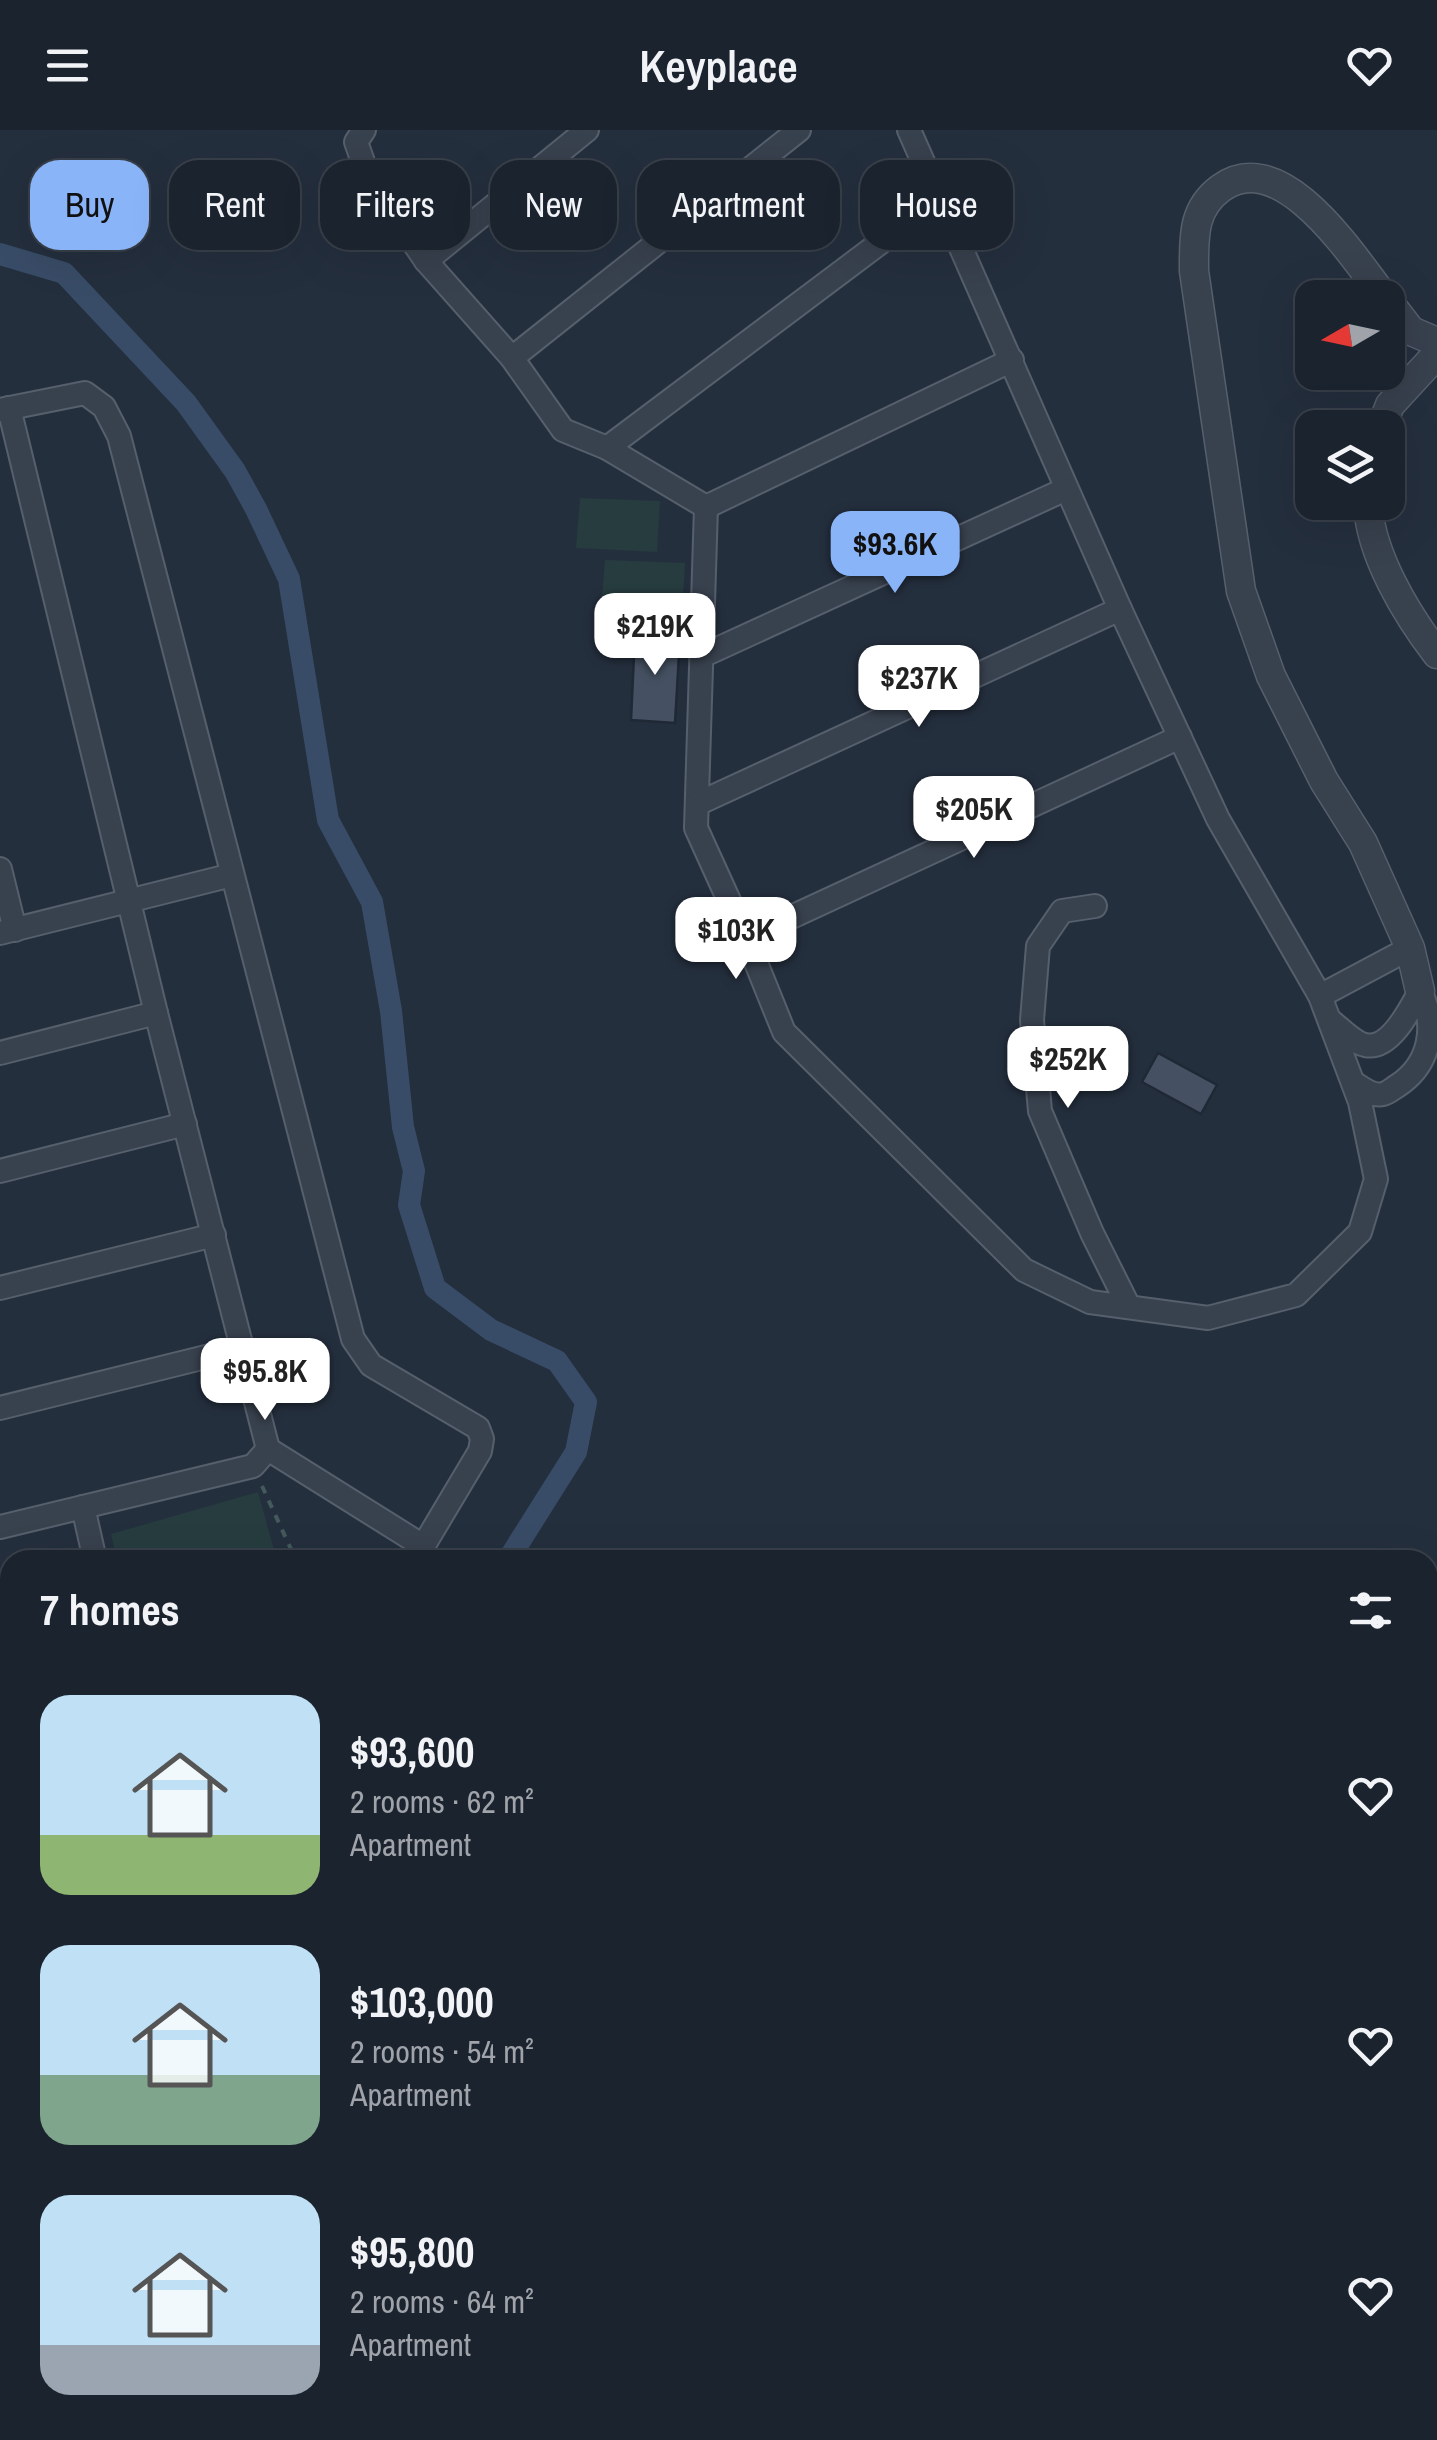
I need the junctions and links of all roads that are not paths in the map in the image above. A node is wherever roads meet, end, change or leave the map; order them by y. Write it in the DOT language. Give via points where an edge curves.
graph roads {
  1 [pos="364,130"];
  2 [pos="587,130"];
  3 [pos="799,130"];
  4 [pos="909,130"];
  5 [pos="923,160"];
  6 [pos="870,250"];
  7 [pos="964,250"];
  8 [pos="426,261"];
  9 [pos="1371,280"];
  10 [pos="1405,323"];
  11 [pos="1437,342"];
  12 [pos="1437,354"];
  13 [pos="512,358"];
  14 [pos="1012,360"];
  15 [pos="5,409"];
  16 [pos="1388,410"];
  17 [pos="606,448"];
  18 [pos="1066,489"];
  19 [pos="706,506"];
  20 [pos="1372,520"];
  21 [pos="1120,609"];
  22 [pos="1437,654"];
  23 [pos="702,656"];
  24 [pos="1180,736"];
  25 [pos="697,804"];
  26 [pos="0,869"];
  27 [pos="232,875"];
  28 [pos="131,902"];
  29 [pos="1095,906"];
  30 [pos="7,932"];
  31 [pos="746,938"];
  32 [pos="1410,948"];
  33 [pos="1420,991"];
  34 [pos="1320,996"];
  35 [pos="156,1013"];
  36 [pos="1330,1020"];
  37 [pos="0,1052"];
  38 [pos="1354,1083"];
  39 [pos="185,1124"];
  40 [pos="0,1171"];
  41 [pos="214,1235"];
  42 [pos="0,1288"];
  43 [pos="1129,1307"];
  44 [pos="242,1348"];
  45 [pos="0,1408"];
  46 [pos="261,1458"];
  47 [pos="83,1506"];
  48 [pos="0,1527"];
  49 [pos="93,1550"];
  50 [pos="414,1550"];
  51 [pos="421,1550"];
  1 -- 8 [label="street" via="356,142 368,176"];
  2 -- 8 [label="street"];
  3 -- 13 [label="street"];
  4 -- 5 [label="street"];
  6 -- 17 [label="street"];
  7 -- 14 [label="street"];
  8 -- 13 [label="street"];
  9 -- 32 [label="street" via="1292,190 1256,176 1226,184 1206,200 1194,228 1194,271 1241,591 1270,676 1363,843"];
  10 -- 11 [label="street"];
  12 -- 16 [label="street"];
  13 -- 17 [label="street" via="563,430"];
  14 -- 18 [label="street"];
  14 -- 19 [label="street"];
  15 -- 27 [label="street" via="85,393 104,407 119,436"];
  15 -- 28 [label="street"];
  17 -- 19 [label="street"];
  18 -- 21 [label="street"];
  18 -- 23 [label="street"];
  19 -- 23 [label="street"];
  20 -- 22 [label="street" via="1383,562 1411,620"];
  21 -- 24 [label="street"];
  21 -- 25 [label="street"];
  23 -- 25 [label="street"];
  24 -- 31 [label="street"];
  24 -- 34 [label="street" via="1218,819"];
  25 -- 31 [label="street" via="696,828"];
  26 -- 30 [label="street"];
  27 -- 28 [label="street"];
  27 -- 51 [label="street" via="353,1339 371,1365 478,1428 482,1439"];
  28 -- 30 [label="street"];
  28 -- 35 [label="street"];
  29 -- 43 [label="street" via="1062,911 1038,946 1032,1020 1040,1111"];
  31 -- 43 [label="street" via="784,1032 1024,1270 1090,1302"];
  32 -- 33 [label="street"];
  32 -- 34 [label="street"];
  33 -- 36 [label="street" via="1404,1022 1373,1046"];
  33 -- 38 [label="street" via="1436,1034 1428,1058 1384,1094"];
  34 -- 36 [label="street"];
  35 -- 37 [label="street"];
  35 -- 39 [label="street"];
  36 -- 38 [label="street"];
  38 -- 43 [label="street" via="1376,1179 1360,1232 1347,1245 1296,1295 1208,1318"];
  39 -- 40 [label="street"];
  39 -- 41 [label="street"];
  41 -- 42 [label="street"];
  41 -- 44 [label="street"];
  44 -- 45 [label="street"];
  44 -- 46 [label="street"];
  46 -- 47 [label="street"];
  46 -- 50 [label="street"];
  47 -- 48 [label="street"];
  47 -- 49 [label="street"];
}
